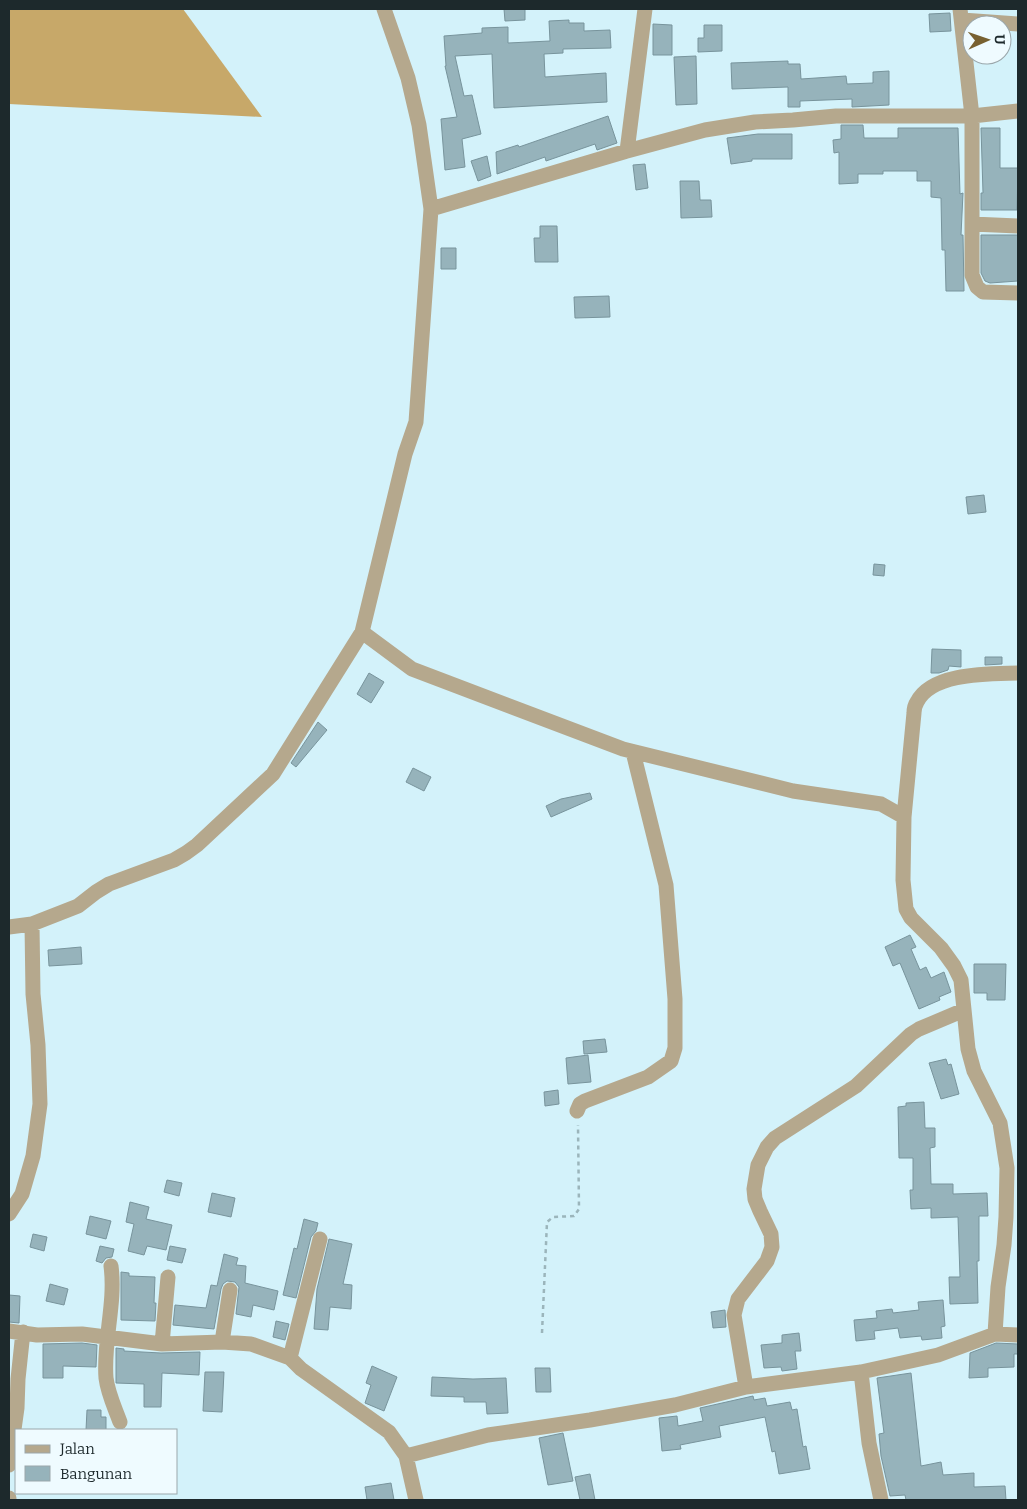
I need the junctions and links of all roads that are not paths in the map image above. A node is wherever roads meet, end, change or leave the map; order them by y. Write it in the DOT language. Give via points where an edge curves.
graph roads {
  1 [pos="384,9"];
  2 [pos="645,9"];
  3 [pos="961,14"];
  4 [pos="1018,24"];
  5 [pos="1018,111"];
  6 [pos="972,116"];
  7 [pos="627,150"];
  8 [pos="431,209"];
  9 [pos="972,224"];
  10 [pos="1018,226"];
  11 [pos="1018,293"];
  12 [pos="362,632"];
  13 [pos="1018,673"];
  14 [pos="633,752"];
  15 [pos="904,817"];
  16 [pos="32,924"];
  17 [pos="9,927"];
  18 [pos="964,1010"];
  19 [pos="577,1111"];
  20 [pos="9,1214"];
  21 [pos="320,1239"];
  22 [pos="111,1266"];
  23 [pos="168,1277"];
  24 [pos="230,1290"];
  25 [pos="16,1332"];
  26 [pos="995,1334"];
  27 [pos="1018,1335"];
  28 [pos="108,1336"];
  29 [pos="222,1342"];
  30 [pos="162,1344"];
  31 [pos="290,1358"];
  32 [pos="861,1372"];
  33 [pos="746,1388"];
  34 [pos="120,1422"];
  35 [pos="406,1456"];
  36 [pos="9,1465"];
  37 [pos="416,1500"];
  38 [pos="881,1500"];
  1 -- 8 [label="street" via="408,78 419,125"];
  2 -- 7 [label="street"];
  3 -- 4 [label="street"];
  3 -- 6 [label="street"];
  5 -- 6 [label="street"];
  6 -- 7 [label="street" via="836,116 755,122 705,130"];
  6 -- 9 [label="street"];
  7 -- 8 [label="street"];
  8 -- 12 [label="street" via="416,422 405,454"];
  9 -- 10 [label="street"];
  9 -- 11 [label="street" via="972,275 977,288 983,292"];
  12 -- 14 [label="street" via="412,669"];
  12 -- 16 [label="street" via="273,774 197,845 174,860 109,884 78,906"];
  13 -- 15 [label="street" via="964,676 934,685 916,702"];
  14 -- 15 [label="street" via="793,791 882,804"];
  14 -- 19 [label="street" via="666,885 675,999 675,1048 671,1061 648,1077 586,1101"];
  15 -- 18 [label="street" via="906,909 954,966 960,980"];
  16 -- 17 [label="street"];
  16 -- 20 [label="street" via="40,1104 34,1149 22,1194"];
  18 -- 26 [label="street" via="968,1049 974,1071 1000,1123 1007,1168 1004,1245"];
  18 -- 33 [label="street" via="911,1034 856,1086 775,1138 761,1156 755,1199 771,1234 772,1247 767,1261 738,1300 734,1315"];
  21 -- 31 [label="street"];
  22 -- 28 [label="street" via="113,1282"];
  23 -- 30 [label="street"];
  24 -- 29 [label="street"];
  25 -- 28 [label="street"];
  25 -- 36 [label="street" via="17,1408"];
  26 -- 27 [label="street"];
  26 -- 32 [label="street" via="938,1356"];
  28 -- 30 [label="street"];
  28 -- 34 [label="street" via="106,1378"];
  29 -- 30 [label="street"];
  29 -- 31 [label="street" via="252,1344"];
  31 -- 35 [label="street" via="389,1432"];
  32 -- 33 [label="street"];
  32 -- 38 [label="street" via="868,1443"];
  33 -- 35 [label="street" via="675,1405 488,1435"];
  35 -- 37 [label="street"];
}
